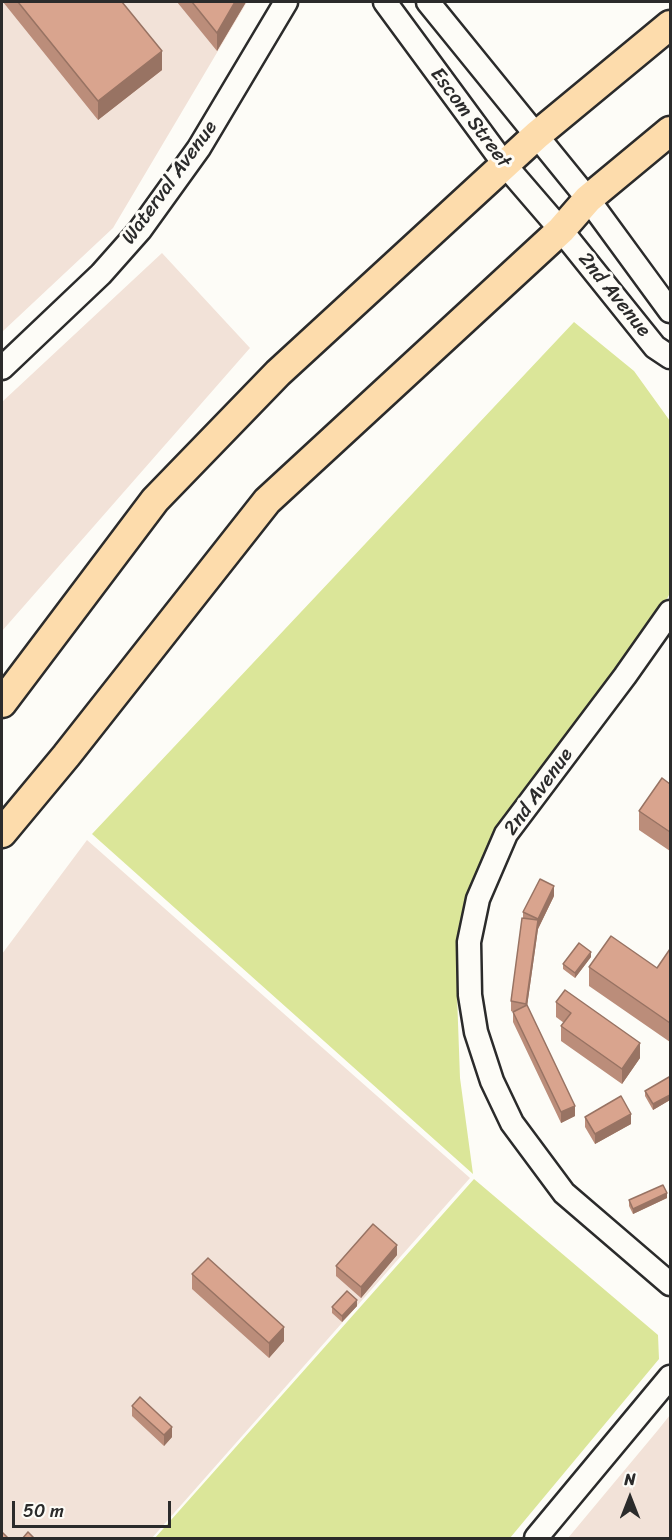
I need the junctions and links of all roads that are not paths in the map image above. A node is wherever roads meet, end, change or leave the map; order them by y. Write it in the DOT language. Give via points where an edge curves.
graph roads {
  1 [pos="286,2"];
  2 [pos="385,2"];
  3 [pos="428,2"];
  4 [pos="670,25"];
  5 [pos="670,131"];
  6 [pos="537,135"];
  7 [pos="505,165"];
  8 [pos="588,200"];
  9 [pos="561,230"];
  10 [pos="670,311"];
  11 [pos="670,357"];
  12 [pos="2,368"];
  13 [pos="670,612"];
  14 [pos="2,703"];
  15 [pos="2,833"];
  16 [pos="670,1284"];
  17 [pos="670,1377"];
  18 [pos="536,1539"];
  1 -- 12 [label="street, Waterval Avenue" via="199,148 140,230 101,274"];
  2 -- 7 [label="street, Escom Street"];
  3 -- 6 [label="street, Escom Street"];
  4 -- 6 [label="main road"];
  5 -- 8 [label="main road"];
  6 -- 7 [label="main road"];
  6 -- 8 [label="street, Escom Street"];
  7 -- 9 [label="street, Escom Street"];
  7 -- 14 [label="main road" via="278,373 155,500"];
  8 -- 9 [label="main road"];
  8 -- 10 [label="street, 2nd Avenue"];
  9 -- 11 [label="street, 2nd Avenue" via="655,347"];
  9 -- 15 [label="main road" via="267,501"];
  13 -- 16 [label="street, 2nd Avenue" via="506,834 478,899 469,963 476,1032 492,1081 512,1123 564,1193"];
  17 -- 18 [label="street"];
}
